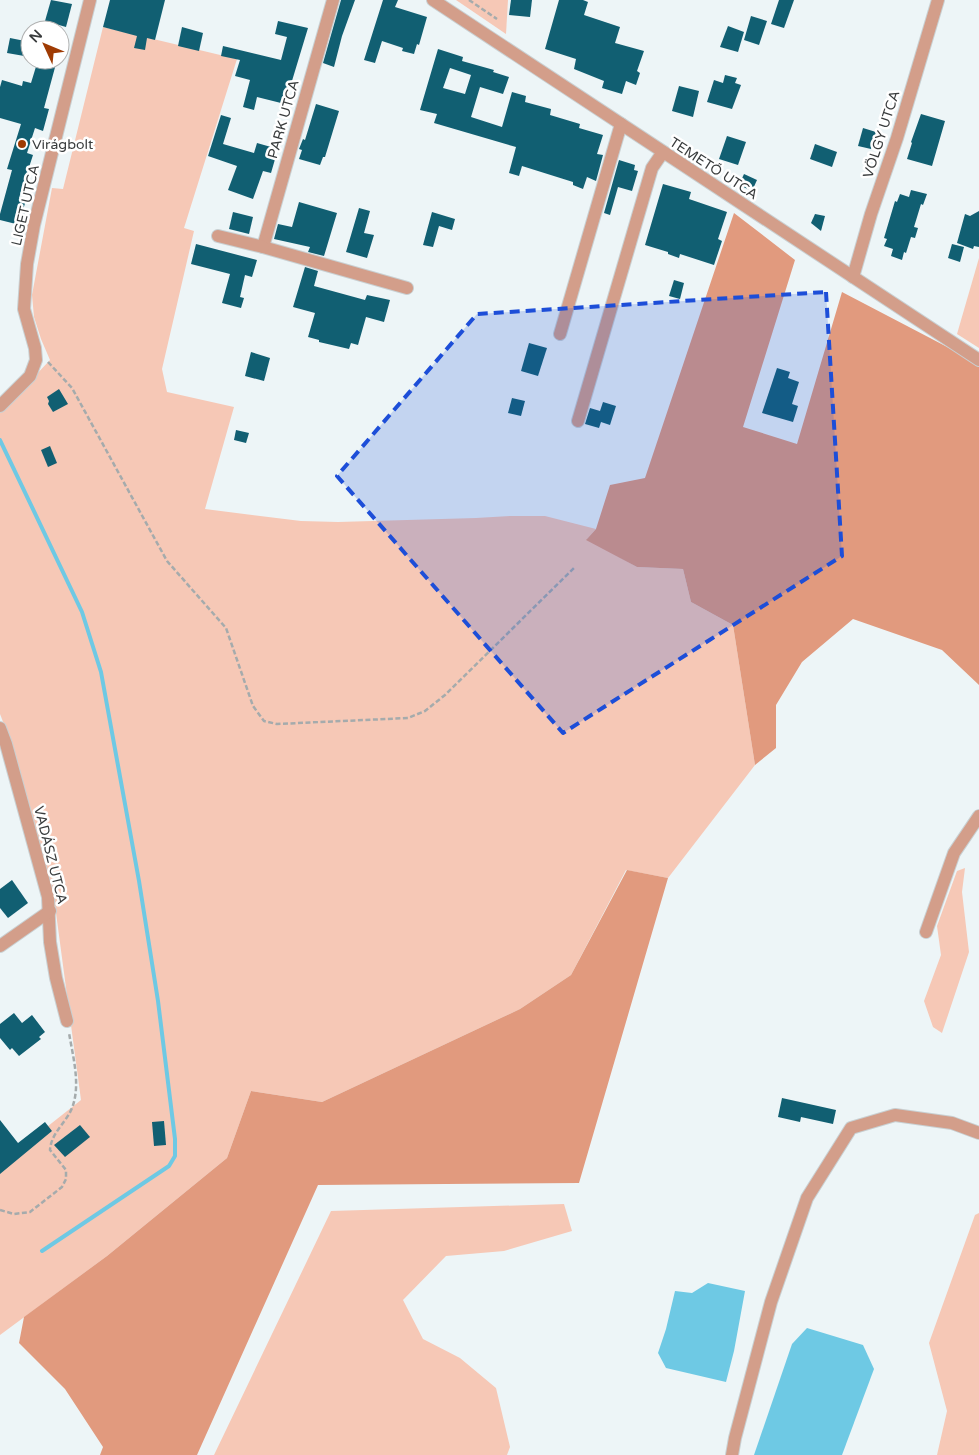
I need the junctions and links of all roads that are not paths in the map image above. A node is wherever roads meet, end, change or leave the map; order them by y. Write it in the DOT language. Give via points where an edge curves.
graph roads {
  1 [pos="90,0"];
  2 [pos="333,0"];
  3 [pos="433,0"];
  4 [pos="938,0"];
  5 [pos="621,124"];
  6 [pos="663,152"];
  7 [pos="218,236"];
  8 [pos="263,247"];
  9 [pos="853,277"];
  10 [pos="407,288"];
  11 [pos="560,334"];
  12 [pos="979,360"];
  13 [pos="0,406"];
  14 [pos="578,421"];
  15 [pos="0,728"];
  16 [pos="979,816"];
  17 [pos="50,911"];
  18 [pos="926,932"];
  19 [pos="0,946"];
  20 [pos="67,1021"];
  21 [pos="979,1134"];
  22 [pos="732,1455"];
  1 -- 13 [label="street, LIGET UTCA" via="27,264 24,309 36,348 36,360 30,376"];
  2 -- 8 [label="street, PARK UTCA"];
  3 -- 5 [label="street, TEMETŐ UTCA"];
  4 -- 9 [label="street, VÖLGY UTCA"];
  5 -- 6 [label="street, TEMETŐ UTCA"];
  5 -- 11 [label="street"];
  6 -- 9 [label="street, TEMETŐ UTCA"];
  6 -- 14 [label="street" via="652,168"];
  7 -- 8 [label="street"];
  8 -- 10 [label="street"];
  9 -- 12 [label="street, TEMETŐ UTCA"];
  15 -- 17 [label="street, VADÁSZ UTCA"];
  16 -- 18 [label="street" via="954,854"];
  17 -- 19 [label="street"];
  17 -- 20 [label="street, VADÁSZ UTCA" via="50,942"];
  21 -- 22 [label="street" via="952,1123 894,1115 851,1128 807,1198 771,1302"];
}
